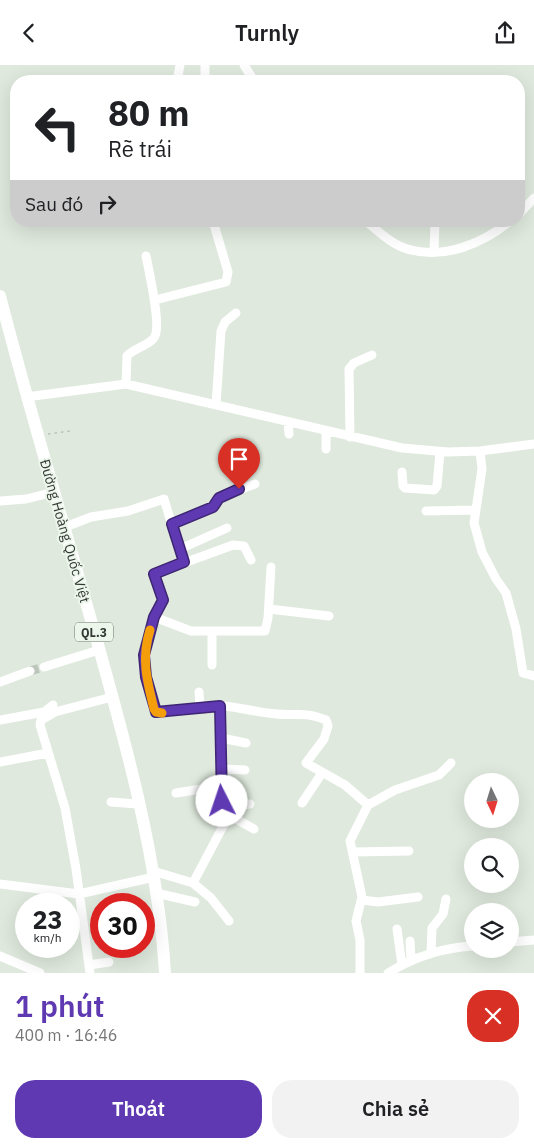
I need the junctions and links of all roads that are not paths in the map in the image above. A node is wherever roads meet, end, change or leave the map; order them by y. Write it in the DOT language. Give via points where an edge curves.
graph roads {
  1 [pos="534,197"];
  2 [pos="525,207"];
  3 [pos="215,227"];
  4 [pos="374,227"];
  5 [pos="436,227"];
  6 [pos="500,227"];
  7 [pos="434,252"];
  8 [pos="146,256"];
  9 [pos="0,296"];
  10 [pos="155,300"];
  11 [pos="236,313"];
  12 [pos="372,355"];
  13 [pos="126,384"];
  14 [pos="26,397"];
  15 [pos="216,405"];
  16 [pos="288,422"];
  17 [pos="326,431"];
  18 [pos="289,434"];
  19 [pos="350,437"];
  20 [pos="534,444"];
  21 [pos="326,449"];
  22 [pos="480,451"];
  23 [pos="440,452"];
  24 [pos="402,472"];
  25 [pos="255,484"];
  26 [pos="54,492"];
  27 [pos="0,501"];
  28 [pos="476,510"];
  29 [pos="426,511"];
  30 [pos="172,524"];
  31 [pos="65,527"];
  32 [pos="227,528"];
  33 [pos="180,549"];
  34 [pos="251,560"];
  35 [pos="184,562"];
  36 [pos="271,567"];
  37 [pos="269,609"];
  38 [pos="154,617"];
  39 [pos="329,617"];
  40 [pos="212,632"];
  41 [pos="100,650"];
  42 [pos="212,665"];
  43 [pos="44,667"];
  44 [pos="30,671"];
  45 [pos="534,676"];
  46 [pos="0,682"];
  47 [pos="199,692"];
  48 [pos="112,697"];
  49 [pos="53,705"];
  50 [pos="220,706"];
  51 [pos="200,707"];
  52 [pos="0,720"];
  53 [pos="221,738"];
  54 [pos="246,743"];
  55 [pos="48,753"];
  56 [pos="0,762"];
  57 [pos="450,763"];
  58 [pos="220,769"];
  59 [pos="244,770"];
  60 [pos="322,773"];
  61 [pos="221,786"];
  62 [pos="176,793"];
  63 [pos="222,801"];
  64 [pos="111,802"];
  65 [pos="302,803"];
  66 [pos="138,804"];
  67 [pos="250,804"];
  68 [pos="368,805"];
  69 [pos="229,815"];
  70 [pos="254,829"];
  71 [pos="409,851"];
  72 [pos="353,853"];
  73 [pos="153,874"];
  74 [pos="193,883"];
  75 [pos="0,885"];
  76 [pos="70,893"];
  77 [pos="79,893"];
  78 [pos="156,893"];
  79 [pos="80,894"];
  80 [pos="418,897"];
  81 [pos="446,899"];
  82 [pos="362,900"];
  83 [pos="80,902"];
  84 [pos="195,902"];
  85 [pos="229,921"];
  86 [pos="397,929"];
  87 [pos="410,941"];
  88 [pos="534,941"];
  89 [pos="519,942"];
  90 [pos="464,947"];
  91 [pos="431,953"];
  92 [pos="0,956"];
  93 [pos="410,959"];
  94 [pos="109,962"];
  95 [pos="402,965"];
  96 [pos="89,971"];
  97 [pos="40,973"];
  98 [pos="165,973"];
  99 [pos="360,973"];
  100 [pos="388,973"];
  1 -- 2 [label="street"];
  3 -- 10 [label="street" via="228,272 226,282"];
  4 -- 7 [label="street" via="410,250"];
  5 -- 7 [label="street"];
  6 -- 7 [label="street" via="478,241"];
  8 -- 10 [label="street"];
  9 -- 14 [label="highway, Đường Hoàng Quốc Việt / QL.3"];
  10 -- 13 [label="street" via="155,336 127,356"];
  11 -- 15 [label="street" via="225,322 221,331"];
  12 -- 19 [label="street" via="354,363 349,369"];
  13 -- 14 [label="street"];
  13 -- 15 [label="street"];
  14 -- 26 [label="highway, Đường Hoàng Quốc Việt / QL.3"];
  15 -- 16 [label="street"];
  16 -- 17 [label="street"];
  16 -- 18 [label="street"];
  17 -- 19 [label="street"];
  17 -- 21 [label="street"];
  19 -- 23 [label="street"];
  20 -- 22 [label="street"];
  22 -- 23 [label="street"];
  22 -- 28 [label="street" via="482,469"];
  23 -- 24 [label="street" via="434,490 405,488"];
  25 -- 30 [label="street" via="224,495 213,507"];
  26 -- 27 [label="street"];
  26 -- 31 [label="highway, Đường Hoàng Quốc Việt / QL.3"];
  28 -- 29 [label="street"];
  28 -- 45 [label="street" via="474,523 482,552 506,593 523,673"];
  30 -- 31 [label="street" via="166,501 160,499"];
  30 -- 33 [label="street"];
  31 -- 41 [label="highway, Đường Hoàng Quốc Việt / QL.3"];
  32 -- 33 [label="street"];
  33 -- 35 [label="street"];
  34 -- 35 [label="street" via="244,546 239,544"];
  35 -- 38 [label="street" via="154,574 163,600"];
  36 -- 37 [label="street"];
  37 -- 39 [label="street"];
  37 -- 40 [label="street" via="265,631"];
  38 -- 40 [label="street" via="191,631"];
  38 -- 51 [label="street" via="144,661 154,709 160,713"];
  40 -- 42 [label="street"];
  41 -- 43 [label="street"];
  41 -- 48 [label="highway, Đường Hoàng Quốc Việt / QL.3"];
  44 -- 46 [label="street"];
  47 -- 51 [label="street"];
  48 -- 55 [label="street" via="56,712 41,720"];
  48 -- 66 [label="highway, Đường Hoàng Quốc Việt / QL.3"];
  49 -- 52 [label="street" via="44,712"];
  50 -- 51 [label="street"];
  50 -- 53 [label="street"];
  50 -- 60 [label="street" via="275,714 306,713 326,720 328,726 324,739 306,763"];
  53 -- 54 [label="street"];
  53 -- 58 [label="street"];
  55 -- 56 [label="street"];
  55 -- 77 [label="street" via="65,808"];
  57 -- 68 [label="street" via="439,775 395,790"];
  58 -- 59 [label="street"];
  58 -- 61 [label="street"];
  60 -- 65 [label="street"];
  60 -- 68 [label="street" via="345,785"];
  61 -- 62 [label="street"];
  61 -- 63 [label="street"];
  64 -- 66 [label="street"];
  66 -- 73 [label="highway, Đường Hoàng Quốc Việt / QL.3"];
  67 -- 69 [label="street" via="236,806"];
  68 -- 72 [label="street" via="350,841"];
  69 -- 70 [label="street"];
  69 -- 74 [label="street"];
  71 -- 72 [label="street"];
  72 -- 82 [label="street"];
  73 -- 74 [label="street"];
  73 -- 78 [label="highway, Đường Hoàng Quốc Việt / QL.3"];
  73 -- 79 [label="street"];
  74 -- 85 [label="street" via="211,898"];
  75 -- 76 [label="street"];
  78 -- 84 [label="street"];
  78 -- 98 [label="highway, Đường Hoàng Quốc Việt / QL.3"];
  80 -- 82 [label="street"];
  81 -- 91 [label="street" via="444,914 432,928"];
  82 -- 99 [label="street" via="356,921 360,940"];
  83 -- 96 [label="street"];
  86 -- 95 [label="street"];
  87 -- 93 [label="street"];
  88 -- 89 [label="street"];
  90 -- 91 [label="street"];
  91 -- 93 [label="street"];
  92 -- 97 [label="street"];
  93 -- 95 [label="street"];
  94 -- 96 [label="street"];
  95 -- 100 [label="street"];
}
